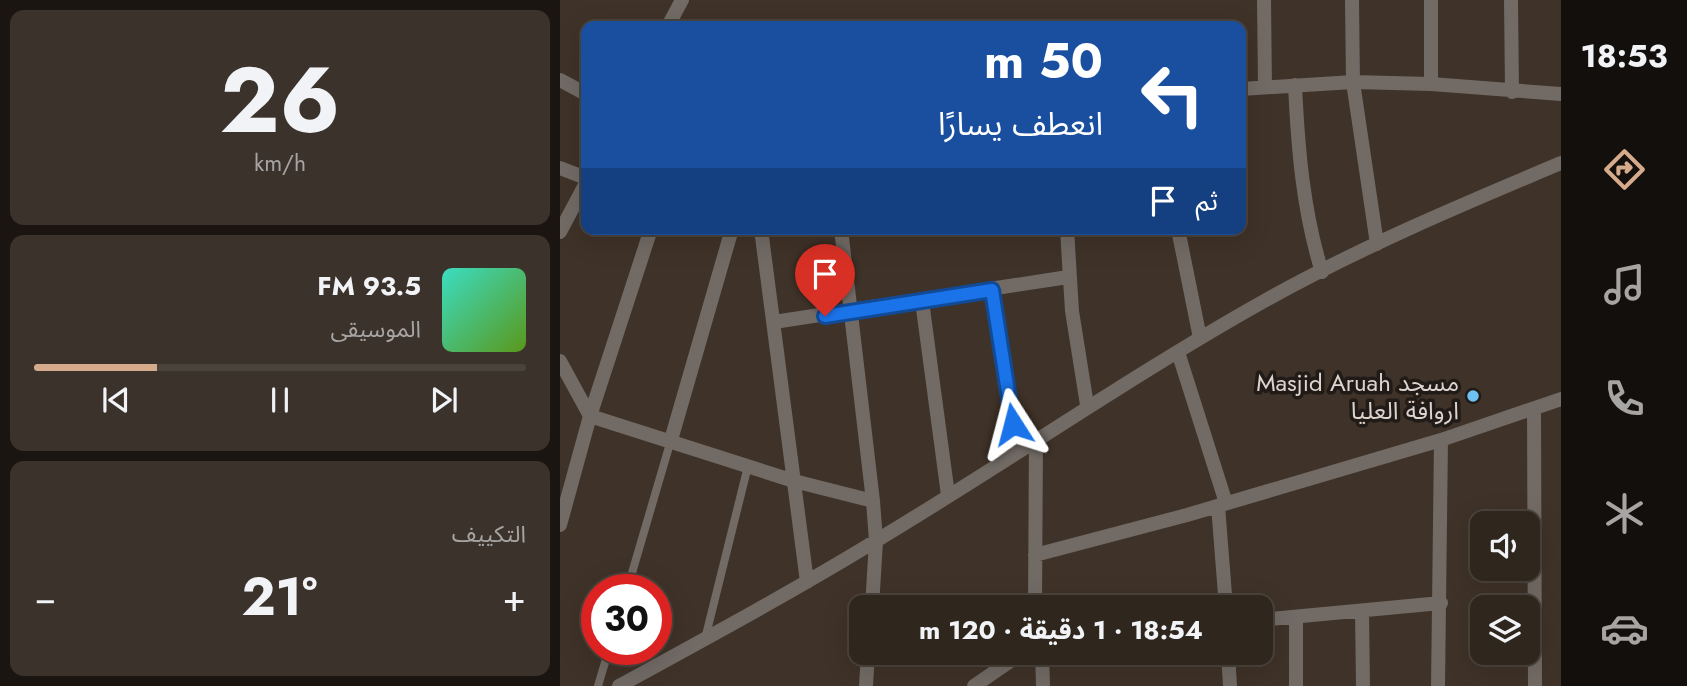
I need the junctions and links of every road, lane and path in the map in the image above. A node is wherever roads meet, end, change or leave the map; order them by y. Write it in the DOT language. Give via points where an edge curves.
graph roads {
  1 [pos="682,0"];
  2 [pos="1264,0"];
  3 [pos="1352,0"];
  4 [pos="1431,0"];
  5 [pos="1511,0"];
  6 [pos="671,21"];
  7 [pos="560,80"];
  8 [pos="1353,82"];
  9 [pos="1431,84"];
  10 [pos="1295,85"];
  11 [pos="1265,87"];
  12 [pos="1246,89"];
  13 [pos="581,91"];
  14 [pos="1512,92"];
  15 [pos="1561,94"];
  16 [pos="1561,163"];
  17 [pos="560,168"];
  18 [pos="581,178"];
  19 [pos="581,191"];
  20 [pos="560,232"];
  21 [pos="650,235"];
  22 [pos="730,235"];
  23 [pos="762,235"];
  24 [pos="842,235"];
  25 [pos="1067,235"];
  26 [pos="1178,235"];
  27 [pos="1377,244"];
  28 [pos="1322,272"];
  29 [pos="1068,277"];
  30 [pos="992,290"];
  31 [pos="922,301"];
  32 [pos="851,312"];
  33 [pos="774,322"];
  34 [pos="1200,338"];
  35 [pos="1178,352"];
  36 [pos="560,361"];
  37 [pos="1561,399"];
  38 [pos="1087,405"];
  39 [pos="1534,409"];
  40 [pos="590,416"];
  41 [pos="1036,438"];
  42 [pos="671,440"];
  43 [pos="1441,440"];
  44 [pos="1017,450"];
  45 [pos="748,466"];
  46 [pos="794,481"];
  47 [pos="948,495"];
  48 [pos="873,501"];
  49 [pos="1222,505"];
  50 [pos="562,508"];
  51 [pos="560,525"];
  52 [pos="876,541"];
  53 [pos="1035,555"];
  54 [pos="632,574"];
  55 [pos="807,582"];
  56 [pos="873,595"];
  57 [pos="1035,595"];
  58 [pos="1226,595"];
  59 [pos="1441,603"];
  60 [pos="1362,611"];
  61 [pos="1296,617"];
  62 [pos="1273,619"];
  63 [pos="705,639"];
  64 [pos="604,665"];
  65 [pos="867,665"];
  66 [pos="1005,665"];
  67 [pos="1042,665"];
  68 [pos="1229,665"];
  69 [pos="598,686"];
  70 [pos="619,686"];
  71 [pos="866,686"];
  72 [pos="974,686"];
  73 [pos="1043,686"];
  74 [pos="1230,686"];
  75 [pos="1296,686"];
  76 [pos="1363,686"];
  77 [pos="1438,686"];
  78 [pos="1535,686"];
  1 -- 6 [label="street"];
  2 -- 11 [label="street"];
  3 -- 8 [label="street"];
  4 -- 9 [label="street"];
  5 -- 14 [label="street"];
  7 -- 13 [label="street"];
  8 -- 9 [label="street"];
  8 -- 10 [label="street"];
  8 -- 27 [label="street"];
  9 -- 14 [label="street"];
  10 -- 11 [label="street"];
  10 -- 28 [label="street" via="1297,145 1309,231"];
  11 -- 12 [label="street"];
  14 -- 15 [label="street"];
  16 -- 27 [label="street"];
  17 -- 18 [label="street"];
  19 -- 20 [label="street"];
  21 -- 40 [label="street"];
  22 -- 42 [label="street"];
  23 -- 33 [label="street"];
  24 -- 32 [label="street"];
  25 -- 29 [label="street"];
  26 -- 34 [label="street"];
  27 -- 28 [label="street"];
  28 -- 34 [label="street"];
  29 -- 30 [label="street"];
  29 -- 38 [label="street"];
  30 -- 31 [label="street"];
  30 -- 44 [label="street"];
  31 -- 32 [label="street"];
  31 -- 47 [label="street"];
  32 -- 33 [label="street"];
  32 -- 48 [label="street"];
  33 -- 46 [label="street"];
  34 -- 35 [label="street"];
  35 -- 38 [label="street"];
  35 -- 49 [label="street"];
  36 -- 40 [label="street"];
  37 -- 39 [label="street"];
  38 -- 41 [label="street"];
  39 -- 43 [label="street"];
  39 -- 78 [label="street"];
  40 -- 42 [label="street"];
  40 -- 50 [label="street"];
  41 -- 44 [label="street"];
  41 -- 53 [label="street"];
  42 -- 45 [label="street"];
  42 -- 54 [label="lane"];
  43 -- 49 [label="street"];
  43 -- 59 [label="street"];
  44 -- 47 [label="street"];
  45 -- 46 [label="street"];
  45 -- 63 [label="lane"];
  46 -- 48 [label="street"];
  46 -- 55 [label="street"];
  47 -- 52 [label="street"];
  48 -- 52 [label="street"];
  49 -- 53 [label="street"];
  49 -- 58 [label="street"];
  50 -- 51 [label="street"];
  52 -- 55 [label="street"];
  52 -- 56 [label="street"];
  53 -- 57 [label="street"];
  55 -- 63 [label="street"];
  59 -- 60 [label="street"];
  59 -- 77 [label="street"];
  60 -- 61 [label="street"];
  60 -- 76 [label="street"];
  61 -- 62 [label="street"];
  61 -- 75 [label="street"];
  63 -- 70 [label="street"];
  64 -- 69 [label="lane"];
  65 -- 71 [label="street"];
  66 -- 72 [label="street"];
  67 -- 73 [label="street"];
  68 -- 74 [label="street"];
}
